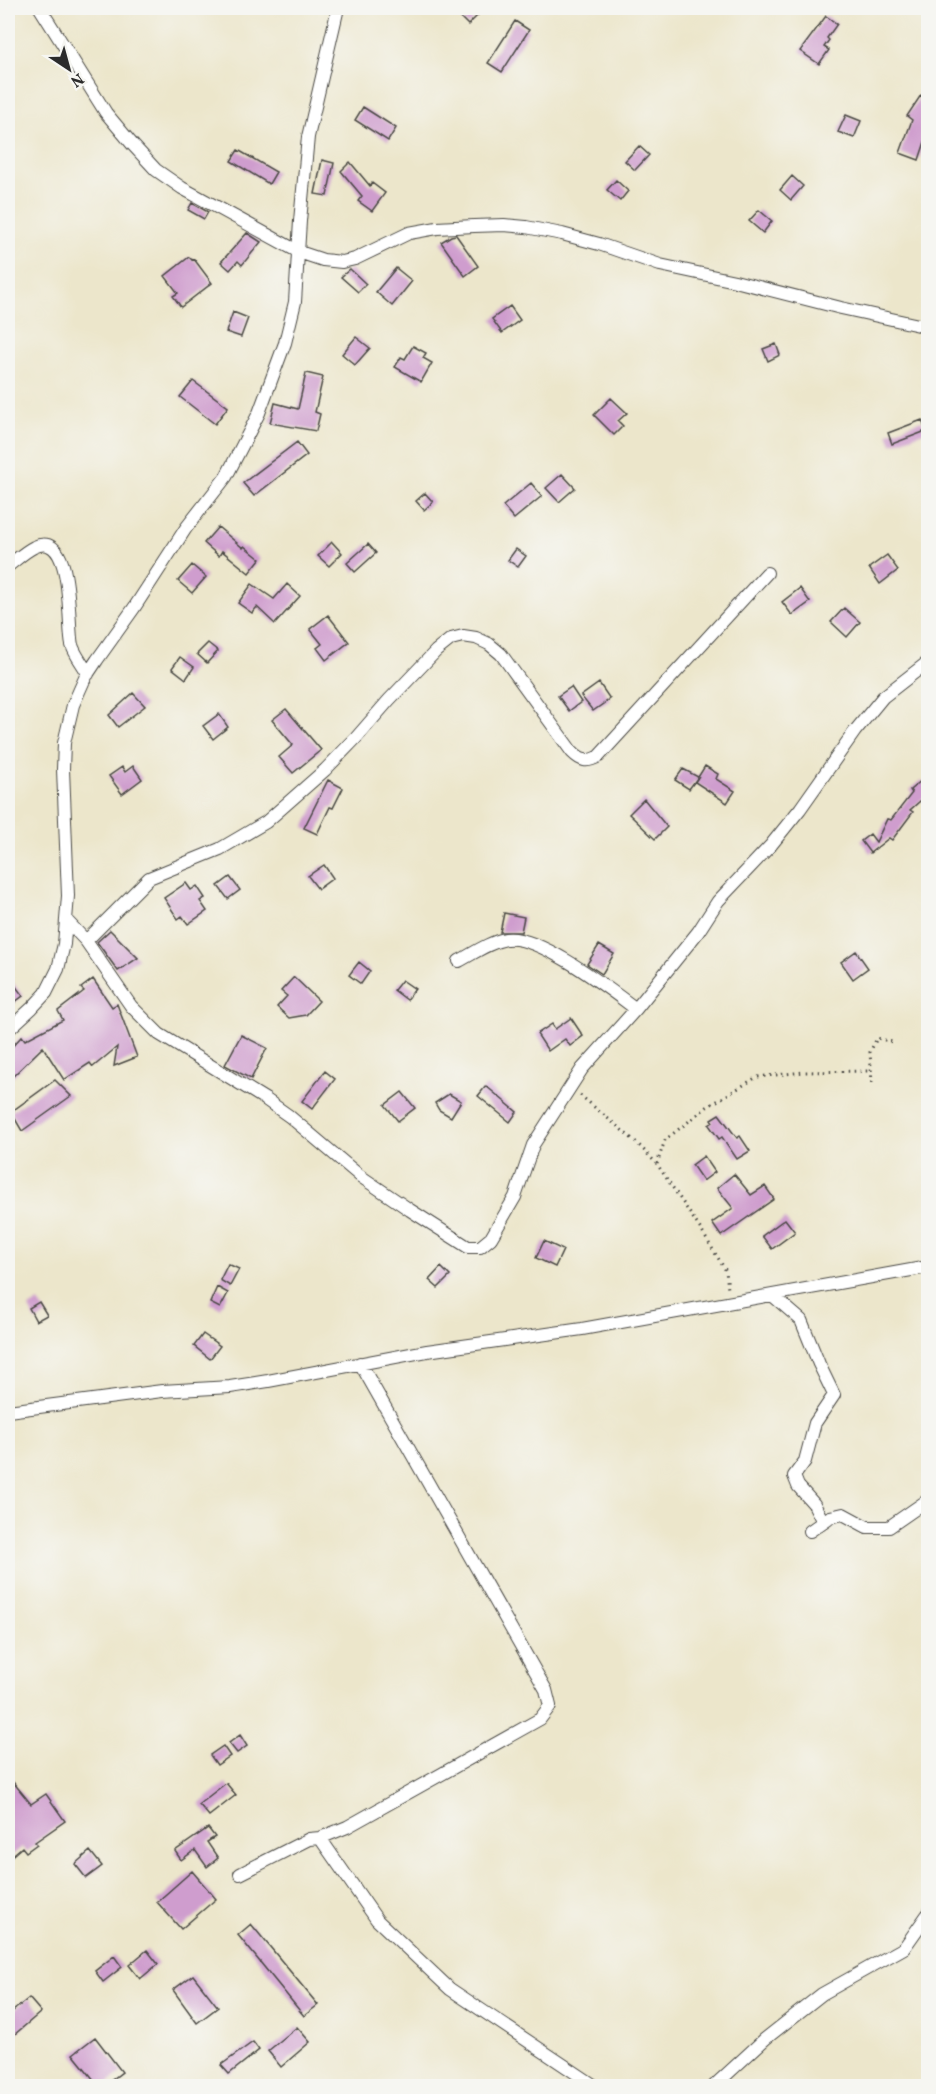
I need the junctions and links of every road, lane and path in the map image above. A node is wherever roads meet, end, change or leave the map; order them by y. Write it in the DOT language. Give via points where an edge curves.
graph roads {
  1 [pos="40,8"];
  2 [pos="338,8"];
  3 [pos="299,252"];
  4 [pos="928,327"];
  5 [pos="8,566"];
  6 [pos="767,573"];
  7 [pos="928,662"];
  8 [pos="88,674"];
  9 [pos="66,920"];
  10 [pos="86,941"];
  11 [pos="459,961"];
  12 [pos="636,1009"];
  13 [pos="8,1030"];
  14 [pos="892,1042"];
  15 [pos="870,1071"];
  16 [pos="872,1083"];
  17 [pos="568,1087"];
  18 [pos="657,1164"];
  19 [pos="928,1267"];
  20 [pos="772,1295"];
  21 [pos="730,1303"];
  22 [pos="360,1364"];
  23 [pos="8,1411"];
  24 [pos="928,1500"];
  25 [pos="823,1522"];
  26 [pos="810,1531"];
  27 [pos="320,1838"];
  28 [pos="240,1874"];
  29 [pos="928,1914"];
  30 [pos="595,2086"];
  31 [pos="714,2086"];
  1 -- 3 [label="street" via="106,113 156,170"];
  2 -- 3 [label="street" via="308,136"];
  3 -- 4 [label="street" via="342,262 408,232 526,227 599,244 660,265"];
  3 -- 8 [label="street" via="290,328 240,453"];
  5 -- 8 [label="street" via="39,546 58,553 66,577 72,646"];
  6 -- 10 [label="street" via="592,760 579,759 572,752 501,654 476,638 451,639 325,770 266,822 220,849 149,878"];
  7 -- 12 [label="street" via="883,697 800,809 718,901"];
  8 -- 9 [label="street" via="73,705 64,743"];
  9 -- 10 [label="street"];
  9 -- 13 [label="street" via="53,982"];
  10 -- 17 [label="street" via="131,1006 159,1034 265,1099 360,1176 468,1247 480,1247 491,1238 515,1197 533,1145"];
  11 -- 12 [label="street" via="488,945 520,939 577,966"];
  12 -- 17 [label="street"];
  14 -- 15 [label="path" via="877,1038 870,1052"];
  15 -- 16 [label="path"];
  15 -- 18 [label="path" via="757,1077 706,1107 665,1140"];
  17 -- 18 [label="path" via="603,1112"];
  18 -- 21 [label="path" via="726,1271"];
  19 -- 20 [label="street"];
  20 -- 21 [label="street"];
  20 -- 25 [label="street" via="801,1320 834,1395 815,1423 805,1461 794,1476"];
  21 -- 22 [label="street"];
  22 -- 23 [label="street" via="230,1387 162,1391"];
  22 -- 27 [label="street" via="546,1690 550,1706 540,1719 347,1827"];
  24 -- 25 [label="street" via="889,1527 867,1527 843,1514"];
  25 -- 26 [label="street"];
  27 -- 28 [label="street" via="309,1839"];
  27 -- 30 [label="street" via="377,1920 450,1989"];
  29 -- 31 [label="street" via="904,1948 822,1994"];
}
